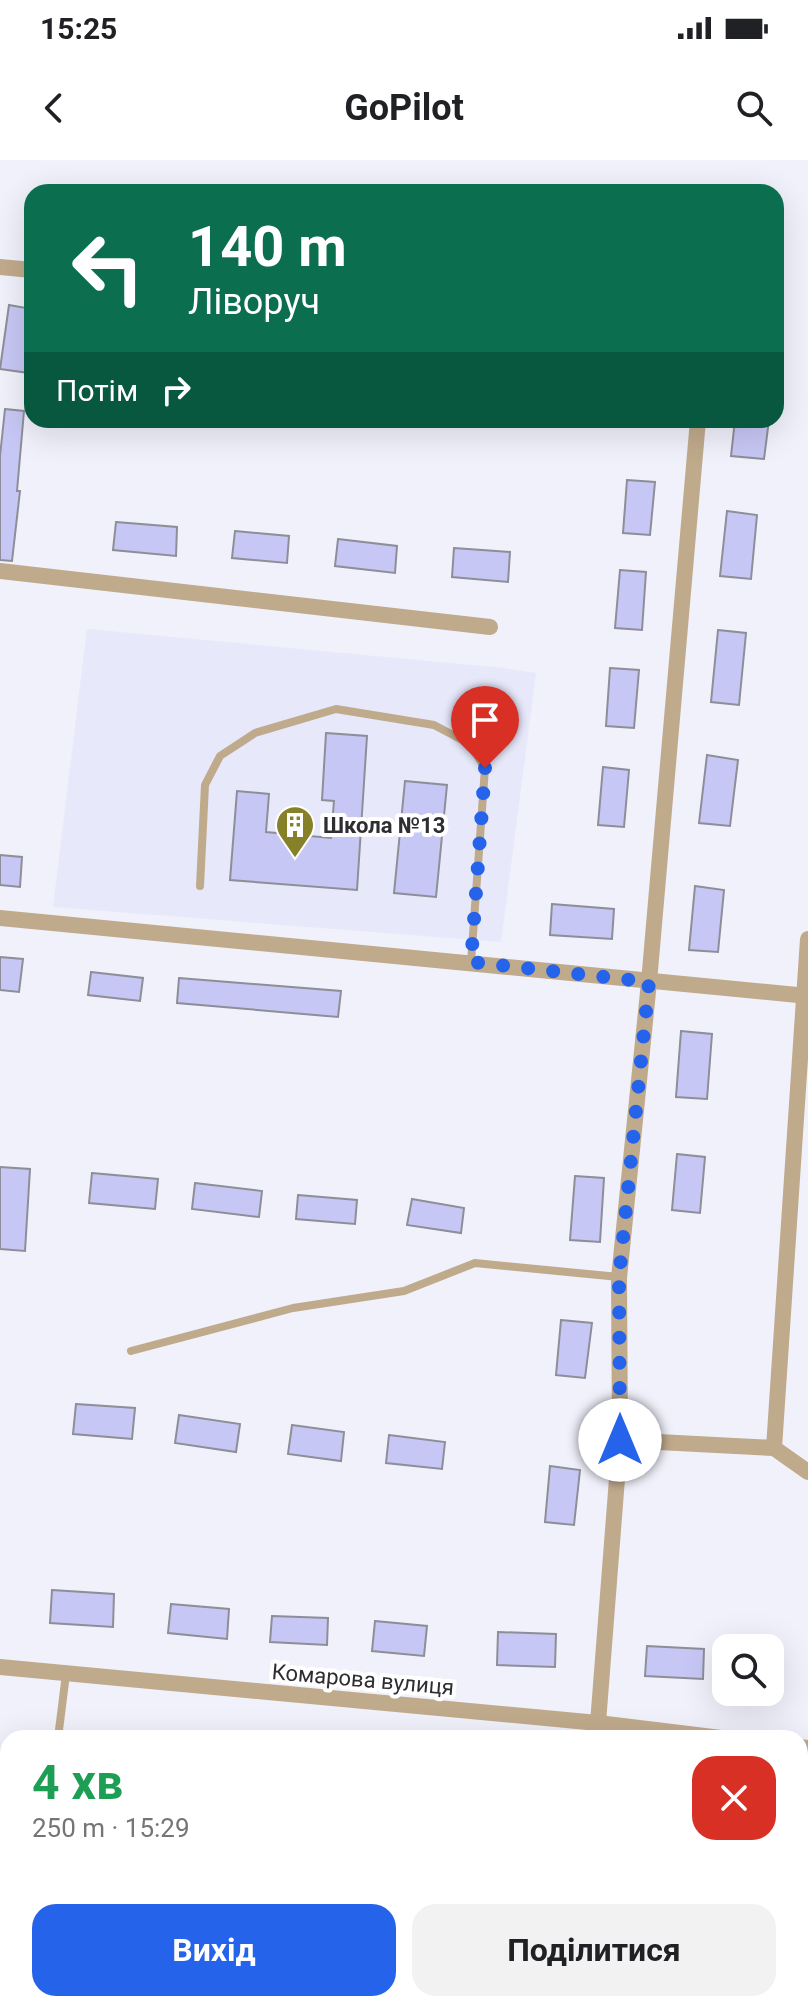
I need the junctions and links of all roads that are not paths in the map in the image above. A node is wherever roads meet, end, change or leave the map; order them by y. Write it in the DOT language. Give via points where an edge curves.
graph roads {
  1 [pos="0,267"];
  2 [pos="24,269"];
  3 [pos="697,428"];
  4 [pos="0,571"];
  5 [pos="490,627"];
  6 [pos="200,886"];
  7 [pos="0,918"];
  8 [pos="808,939"];
  9 [pos="471,962"];
  10 [pos="649,982"];
  11 [pos="806,996"];
  12 [pos="619,1278"];
  13 [pos="131,1351"];
  14 [pos="620,1440"];
  15 [pos="774,1448"];
  16 [pos="808,1472"];
  17 [pos="0,1667"];
  18 [pos="66,1674"];
  19 [pos="598,1723"];
  20 [pos="59,1730"];
  21 [pos="655,1730"];
  1 -- 2 [label="street"];
  3 -- 10 [label="street"];
  4 -- 5 [label="street"];
  6 -- 9 [label="lane" via="205,785 220,756 255,733 336,709 434,725 470,744 485,768"];
  7 -- 9 [label="street"];
  8 -- 11 [label="street"];
  9 -- 10 [label="street"];
  10 -- 11 [label="street"];
  10 -- 12 [label="street"];
  11 -- 15 [label="street"];
  12 -- 13 [label="lane" via="475,1263 404,1291 293,1308"];
  12 -- 14 [label="street"];
  14 -- 15 [label="street"];
  14 -- 19 [label="street"];
  15 -- 16 [label="street"];
  17 -- 18 [label="street, Комарова вулиця"];
  18 -- 19 [label="street, Комарова вулиця"];
  18 -- 20 [label="lane"];
  19 -- 21 [label="street, Комарова вулиця"];
}
